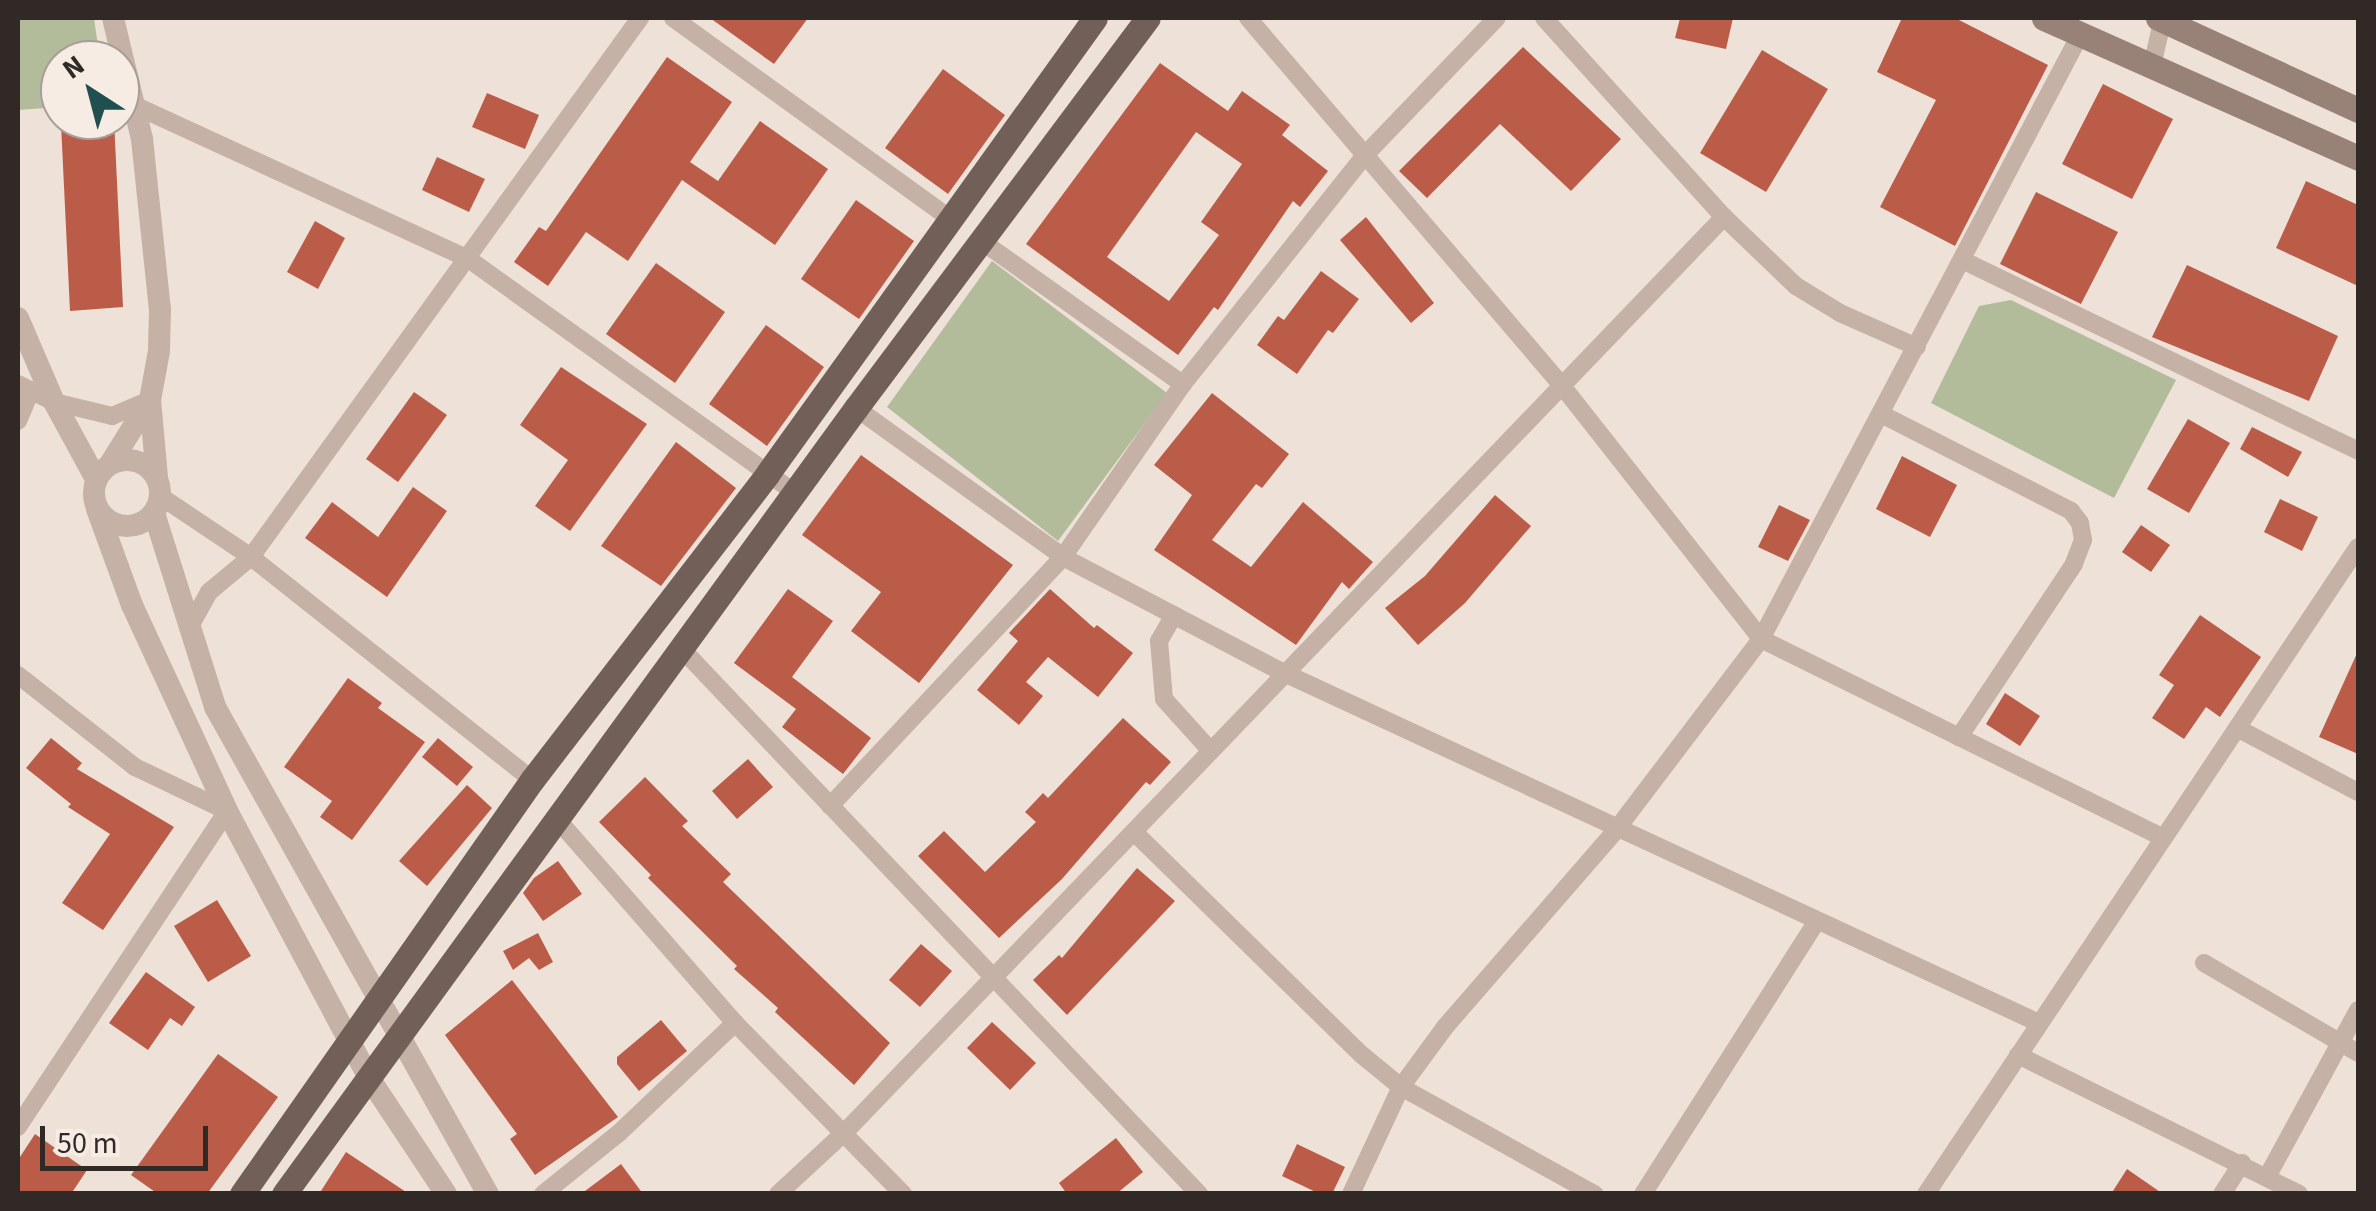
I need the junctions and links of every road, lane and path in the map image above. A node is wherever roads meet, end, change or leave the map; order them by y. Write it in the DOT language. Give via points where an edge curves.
graph roads {
  1 [pos="640,18"];
  2 [pos="674,18"];
  3 [pos="1095,18"];
  4 [pos="1148,18"];
  5 [pos="1248,18"];
  6 [pos="1497,18"];
  7 [pos="1544,18"];
  8 [pos="2044,18"];
  9 [pos="2161,18"];
  10 [pos="2080,34"];
  11 [pos="2152,66"];
  12 [pos="140,108"];
  13 [pos="2358,110"];
  14 [pos="140,140"];
  15 [pos="1366,155"];
  16 [pos="2358,158"];
  17 [pos="1724,217"];
  18 [pos="952,220"];
  19 [pos="980,240"];
  20 [pos="468,258"];
  21 [pos="1962,260"];
  22 [pos="18,318"];
  23 [pos="1916,347"];
  24 [pos="1183,384"];
  25 [pos="24,387"];
  26 [pos="1563,387"];
  27 [pos="150,400"];
  28 [pos="54,402"];
  29 [pos="856,408"];
  30 [pos="1881,414"];
  31 [pos="18,421"];
  32 [pos="2358,451"];
  33 [pos="103,472"];
  34 [pos="768,473"];
  35 [pos="794,492"];
  36 [pos="157,495"];
  37 [pos="97,509"];
  38 [pos="2358,547"];
  39 [pos="252,556"];
  40 [pos="1063,556"];
  41 [pos="1174,615"];
  42 [pos="190,628"];
  43 [pos="1761,639"];
  44 [pos="681,648"];
  45 [pos="1282,672"];
  46 [pos="18,675"];
  47 [pos="2237,728"];
  48 [pos="1959,737"];
  49 [pos="1210,750"];
  50 [pos="532,780"];
  51 [pos="2358,792"];
  52 [pos="830,806"];
  53 [pos="227,810"];
  54 [pos="557,819"];
  55 [pos="1616,830"];
  56 [pos="1134,832"];
  57 [pos="2163,838"];
  58 [pos="1817,921"];
  59 [pos="2204,963"];
  60 [pos="995,976"];
  61 [pos="380,998"];
  62 [pos="2358,1010"];
  63 [pos="735,1022"];
  64 [pos="2039,1023"];
  65 [pos="402,1036"];
  66 [pos="348,1041"];
  67 [pos="2339,1042"];
  68 [pos="2358,1053"];
  69 [pos="2018,1055"];
  70 [pos="370,1078"];
  71 [pos="1402,1087"];
  72 [pos="18,1127"];
  73 [pos="845,1132"];
  74 [pos="2242,1164"];
  75 [pos="2266,1176"];
  76 [pos="242,1194"];
  77 [pos="284,1194"];
  78 [pos="446,1194"];
  79 [pos="488,1194"];
  80 [pos="542,1194"];
  81 [pos="778,1194"];
  82 [pos="902,1194"];
  83 [pos="1199,1194"];
  84 [pos="1352,1194"];
  85 [pos="1594,1194"];
  86 [pos="1643,1194"];
  87 [pos="1926,1194"];
  88 [pos="2222,1194"];
  89 [pos="2299,1194"];
  1 -- 20 [label="street"];
  2 -- 18 [label="street"];
  3 -- 18 [label="main road"];
  4 -- 19 [label="main road"];
  5 -- 15 [label="street"];
  6 -- 15 [label="street"];
  7 -- 17 [label="street"];
  8 -- 10 [label="main road"];
  9 -- 11 [label="street"];
  9 -- 13 [label="main road"];
  10 -- 11 [label="main road"];
  10 -- 21 [label="street"];
  11 -- 16 [label="main road"];
  12 -- 20 [label="street"];
  14 -- 27 [label="street" via="160,309"];
  15 -- 24 [label="street"];
  15 -- 26 [label="street"];
  17 -- 23 [label="street" via="1796,286"];
  17 -- 26 [label="street"];
  18 -- 34 [label="main road"];
  19 -- 24 [label="street"];
  19 -- 29 [label="main road"];
  20 -- 34 [label="street"];
  20 -- 39 [label="street"];
  21 -- 23 [label="street"];
  21 -- 32 [label="street"];
  22 -- 28 [label="street"];
  23 -- 30 [label="street"];
  24 -- 40 [label="street"];
  25 -- 28 [label="street"];
  25 -- 31 [label="street"];
  26 -- 43 [label="street"];
  26 -- 45 [label="street"];
  27 -- 28 [label="street" via="112,416"];
  27 -- 33 [label="street"];
  27 -- 36 [label="street"];
  28 -- 33 [label="street"];
  29 -- 35 [label="main road"];
  29 -- 40 [label="street"];
  30 -- 43 [label="street"];
  30 -- 48 [label="street" via="2072,511 2080,522 2083,540 2074,564"];
  33 -- 36 [label="street" via="134,460"];
  33 -- 37 [label="street" via="93,492"];
  34 -- 35 [label="street"];
  34 -- 50 [label="main road"];
  35 -- 44 [label="main road"];
  36 -- 37 [label="street" via="128,527"];
  36 -- 39 [label="street"];
  36 -- 42 [label="street"];
  37 -- 53 [label="street" via="132,605"];
  38 -- 47 [label="street"];
  39 -- 42 [label="street" via="209,592"];
  39 -- 50 [label="street"];
  40 -- 41 [label="street"];
  40 -- 52 [label="street"];
  41 -- 45 [label="street"];
  41 -- 49 [label="street" via="1159,642 1164,699"];
  42 -- 61 [label="street" via="215,707"];
  43 -- 48 [label="street"];
  43 -- 55 [label="street"];
  44 -- 52 [label="street"];
  44 -- 54 [label="main road"];
  45 -- 49 [label="street"];
  45 -- 55 [label="street"];
  46 -- 53 [label="street" via="135,767"];
  47 -- 51 [label="street"];
  47 -- 57 [label="street"];
  48 -- 57 [label="street"];
  49 -- 56 [label="street"];
  50 -- 61 [label="main road"];
  52 -- 60 [label="street"];
  53 -- 66 [label="street"];
  53 -- 72 [label="street"];
  54 -- 63 [label="street"];
  54 -- 65 [label="main road"];
  55 -- 58 [label="street"];
  55 -- 71 [label="street" via="1445,1027"];
  56 -- 60 [label="street"];
  56 -- 71 [label="street"];
  57 -- 64 [label="street"];
  58 -- 64 [label="street"];
  58 -- 86 [label="street"];
  59 -- 67 [label="street"];
  60 -- 73 [label="street"];
  60 -- 83 [label="street"];
  61 -- 65 [label="street"];
  61 -- 66 [label="main road"];
  62 -- 67 [label="street"];
  63 -- 73 [label="street"];
  63 -- 80 [label="street" via="619,1133"];
  64 -- 69 [label="street"];
  65 -- 70 [label="main road"];
  65 -- 79 [label="street"];
  66 -- 70 [label="street"];
  66 -- 76 [label="main road"];
  67 -- 68 [label="street"];
  67 -- 75 [label="street"];
  69 -- 74 [label="street"];
  69 -- 87 [label="street"];
  70 -- 77 [label="main road"];
  70 -- 78 [label="street"];
  71 -- 84 [label="street"];
  71 -- 85 [label="street"];
  73 -- 81 [label="street"];
  73 -- 82 [label="street"];
  74 -- 75 [label="street"];
  74 -- 88 [label="street"];
  75 -- 89 [label="street"];
}
